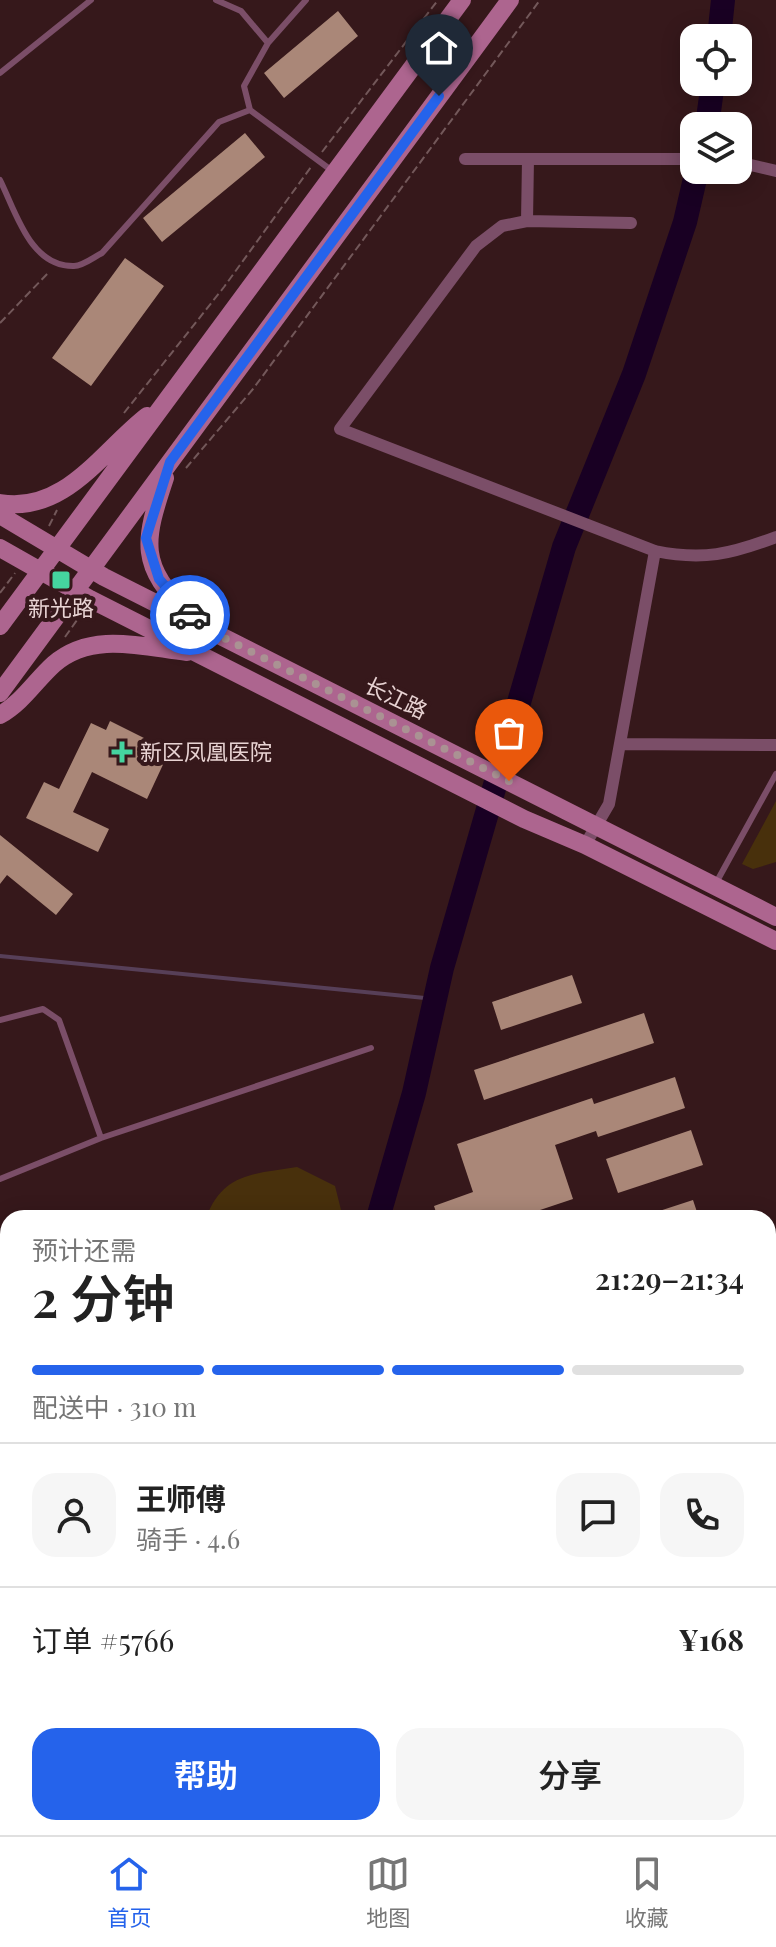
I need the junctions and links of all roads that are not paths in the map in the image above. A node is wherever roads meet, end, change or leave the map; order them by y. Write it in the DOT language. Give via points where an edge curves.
graph roads {
  1 [pos="91,0"];
  2 [pos="216,0"];
  3 [pos="306,0"];
  4 [pos="462,0"];
  5 [pos="510,0"];
  6 [pos="268,43"];
  7 [pos="0,73"];
  8 [pos="250,110"];
  9 [pos="680,158"];
  10 [pos="465,159"];
  11 [pos="528,159"];
  12 [pos="752,165"];
  13 [pos="776,171"];
  14 [pos="334,173"];
  15 [pos="0,180"];
  16 [pos="527,221"];
  17 [pos="631,223"];
  18 [pos="165,402"];
  19 [pos="177,466"];
  20 [pos="0,503"];
  21 [pos="0,515"];
  22 [pos="776,537"];
  23 [pos="50,545"];
  24 [pos="0,548"];
  25 [pos="655,551"];
  26 [pos="91,570"];
  27 [pos="41,572"];
  28 [pos="83,595"];
  29 [pos="0,626"];
  30 [pos="208,630"];
  31 [pos="199,654"];
  32 [pos="0,693"];
  33 [pos="0,715"];
  34 [pos="620,744"];
  35 [pos="776,745"];
  36 [pos="776,774"];
  37 [pos="596,826"];
  38 [pos="585,845"];
  39 [pos="715,885"];
  40 [pos="776,917"];
  41 [pos="776,941"];
  42 [pos="0,1020"];
  43 [pos="371,1048"];
  44 [pos="101,1138"];
  45 [pos="0,1179"];
  1 -- 7 [label="lane"];
  2 -- 6 [label="lane" via="241,11"];
  3 -- 6 [label="lane"];
  4 -- 14 [label="main road"];
  5 -- 19 [label="main road"];
  6 -- 8 [label="lane" via="244,86"];
  8 -- 14 [label="lane"];
  8 -- 15 [label="lane" via="219,122 102,253 76,267 50,263 33,246"];
  9 -- 11 [label="street"];
  10 -- 11 [label="street"];
  11 -- 16 [label="street"];
  12 -- 13 [label="street"];
  14 -- 18 [label="main road"];
  16 -- 17 [label="street"];
  16 -- 25 [label="street" via="502,226 476,246 340,429"];
  18 -- 20 [label="main road" via="116,440 68,489 28,503"];
  18 -- 23 [label="main road"];
  19 -- 26 [label="main road"];
  19 -- 30 [label="main road" via="146,538 159,579"];
  21 -- 23 [label="main road, 长江路"];
  22 -- 25 [label="street" via="735,552 691,558"];
  23 -- 26 [label="main road, 长江路"];
  23 -- 27 [label="main road"];
  24 -- 27 [label="main road"];
  25 -- 34 [label="street"];
  26 -- 28 [label="main road"];
  26 -- 30 [label="main road, 长江路"];
  27 -- 28 [label="main road"];
  27 -- 29 [label="main road"];
  28 -- 31 [label="main road"];
  28 -- 32 [label="main road"];
  30 -- 37 [label="main road, 长江路"];
  31 -- 33 [label="main road" via="137,643 84,649 56,662 17,706"];
  31 -- 38 [label="main road"];
  34 -- 35 [label="street"];
  34 -- 37 [label="street" via="609,804"];
  36 -- 39 [label="lane"];
  37 -- 38 [label="street"];
  37 -- 39 [label="main road, 长江路"];
  38 -- 41 [label="main road"];
  39 -- 40 [label="main road, 长江路"];
  42 -- 44 [label="lane" via="43,1009 59,1020"];
  43 -- 44 [label="lane"];
  44 -- 45 [label="lane"];
}
